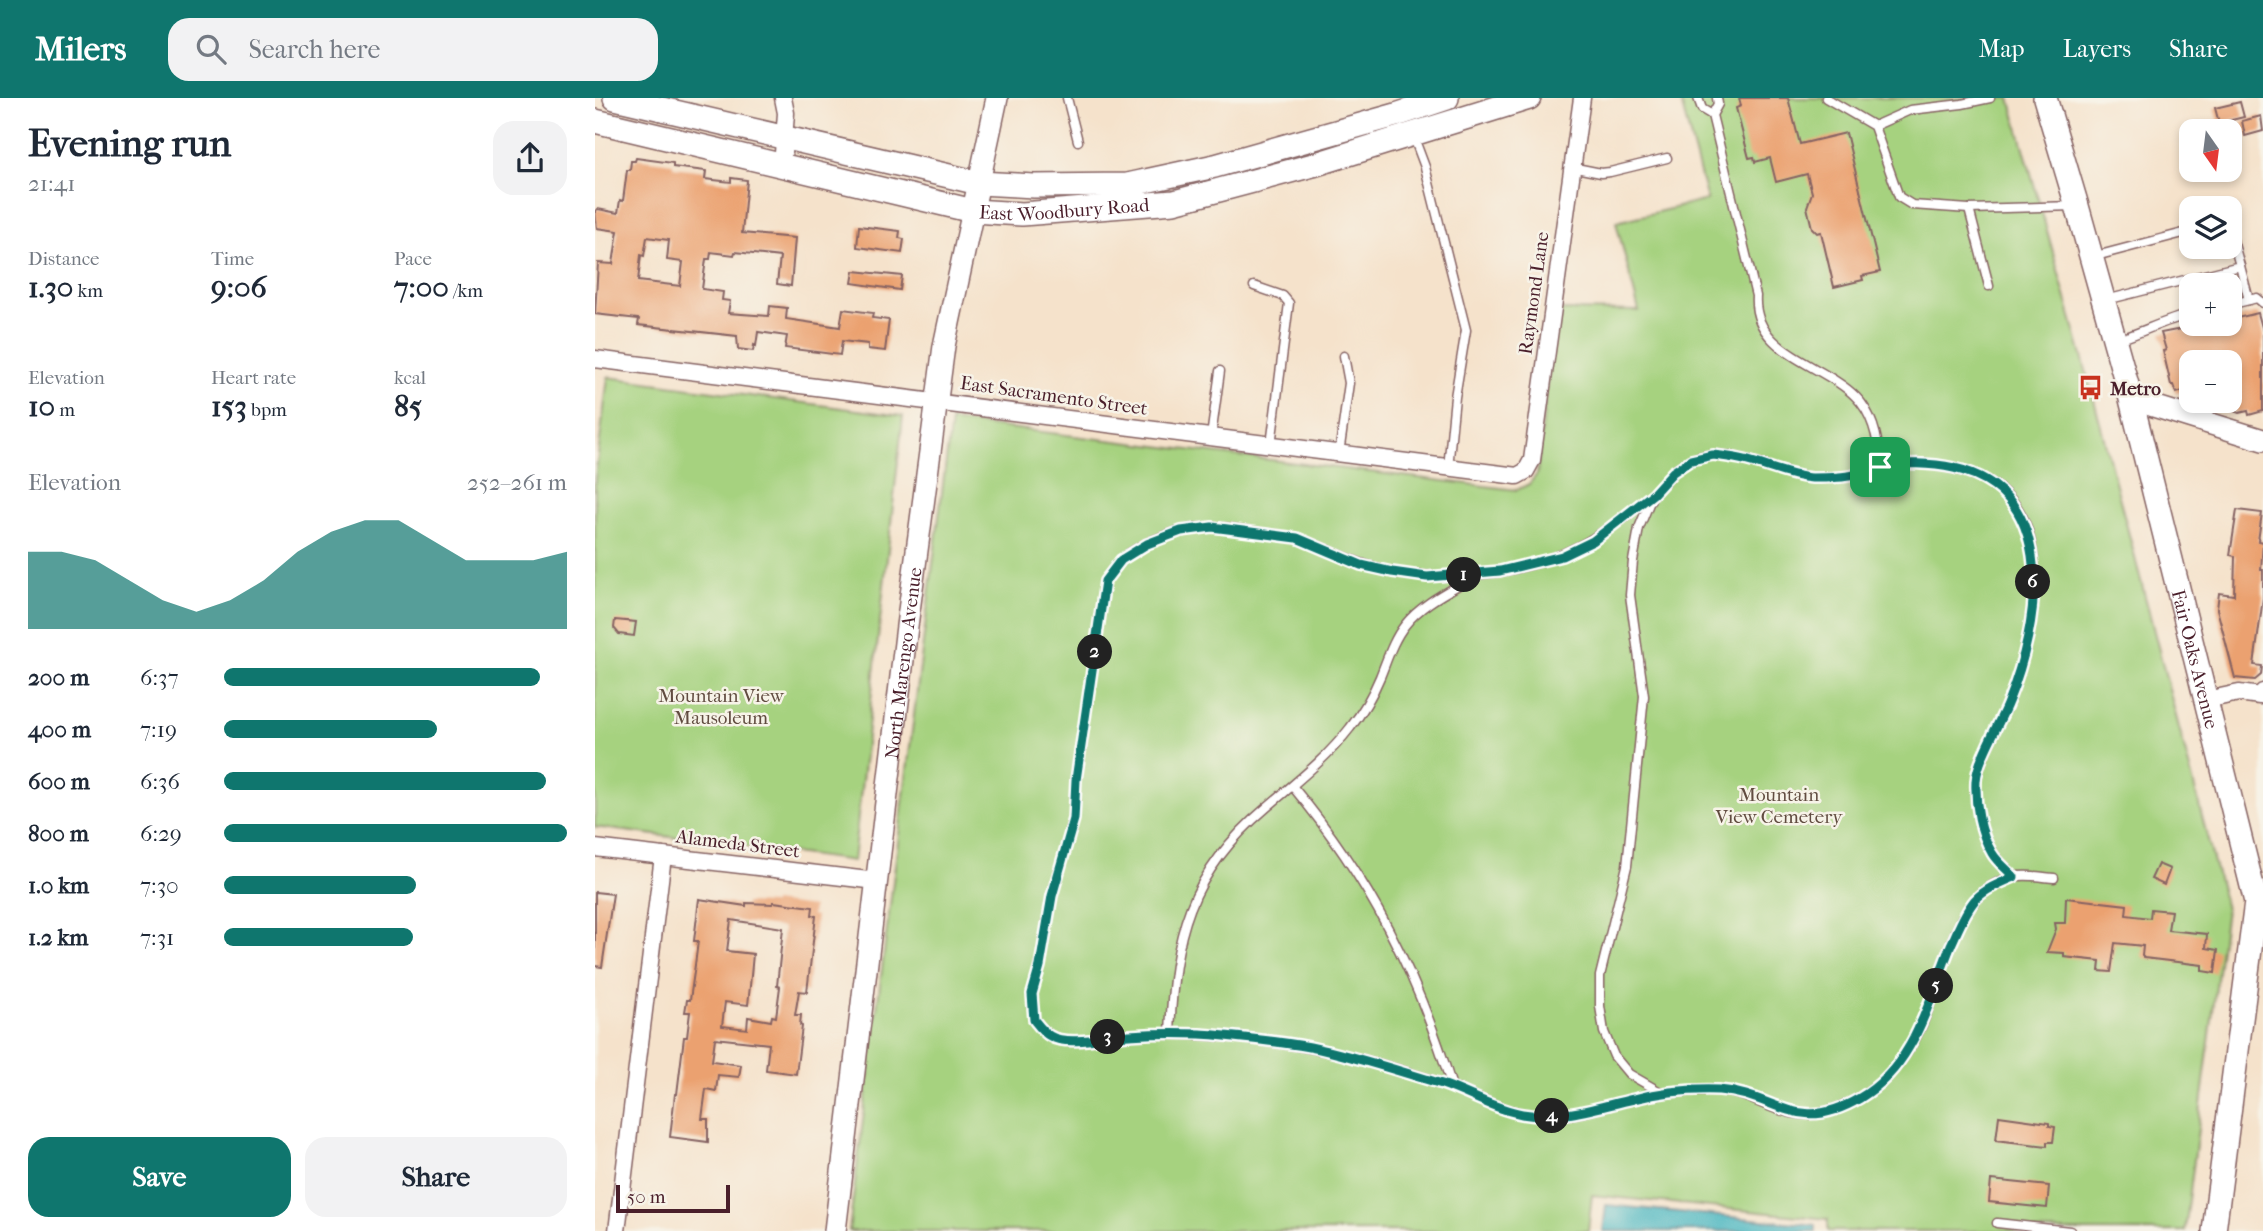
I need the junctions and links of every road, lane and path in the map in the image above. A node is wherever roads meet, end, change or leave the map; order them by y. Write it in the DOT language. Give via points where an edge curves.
graph roads {
  1 [pos="615,98"];
  2 [pos="783,98"];
  3 [pos="997,98"];
  4 [pos="1067,98"];
  5 [pos="1447,98"];
  6 [pos="1529,98"];
  7 [pos="1582,98"];
  8 [pos="1698,98"];
  9 [pos="1717,98"];
  10 [pos="1826,98"];
  11 [pos="1990,98"];
  12 [pos="2045,98"];
  13 [pos="1398,108"];
  14 [pos="1712,114"];
  15 [pos="595,121"];
  16 [pos="1874,125"];
  17 [pos="1413,135"];
  18 [pos="783,137"];
  19 [pos="1079,141"];
  20 [pos="1667,158"];
  21 [pos="782,167"];
  22 [pos="1571,167"];
  23 [pos="979,183"];
  24 [pos="2077,206"];
  25 [pos="1969,209"];
  26 [pos="973,211"];
  27 [pos="2179,234"];
  28 [pos="2092,258"];
  29 [pos="2238,259"];
  30 [pos="2240,266"];
  31 [pos="1254,286"];
  32 [pos="1989,286"];
  33 [pos="2103,300"];
  34 [pos="2249,300"];
  35 [pos="2242,302"];
  36 [pos="2263,303"];
  37 [pos="2179,317"];
  38 [pos="2115,341"];
  39 [pos="1345,356"];
  40 [pos="595,359"];
  41 [pos="1220,371"];
  42 [pos="2131,399"];
  43 [pos="937,401"];
  44 [pos="1211,437"];
  45 [pos="2263,440"];
  46 [pos="1271,445"];
  47 [pos="1339,454"];
  48 [pos="1880,467"];
  49 [pos="1448,468"];
  50 [pos="1507,476"];
  51 [pos="1653,494"];
  52 [pos="1476,575"];
  53 [pos="2263,692"];
  54 [pos="2206,701"];
  55 [pos="1293,787"];
  56 [pos="595,848"];
  57 [pos="663,856"];
  58 [pos="2014,877"];
  59 [pos="2054,878"];
  60 [pos="877,881"];
  61 [pos="2260,902"];
  62 [pos="1170,1034"];
  63 [pos="1452,1087"];
  64 [pos="1662,1093"];
  65 [pos="1997,1223"];
  66 [pos="617,1231"];
  67 [pos="835,1231"];
  68 [pos="2070,1231"];
  69 [pos="2214,1231"];
  1 -- 18 [label="main road, East Woodbury Road"];
  2 -- 18 [label="street"];
  3 -- 23 [label="street, North Marengo Avenue"];
  4 -- 19 [label="lane"];
  5 -- 13 [label="main road, East Woodbury Road"];
  6 -- 17 [label="main road, East Woodbury Road"];
  7 -- 22 [label="street, Raymond Lane"];
  8 -- 14 [label="lane" via="1702,109"];
  9 -- 14 [label="lane"];
  10 -- 16 [label="lane"];
  11 -- 16 [label="lane" via="1910,110"];
  12 -- 24 [label="main road, Fair Oaks Avenue"];
  13 -- 17 [label="lane"];
  13 -- 23 [label="main road, East Woodbury Road" via="1215,166 1127,185"];
  14 -- 48 [label="lane" via="1762,328 1791,355 1857,398 1872,421"];
  15 -- 21 [label="main road, East Woodbury Road"];
  16 -- 25 [label="lane" via="1899,197 1912,205"];
  17 -- 26 [label="main road, East Woodbury Road" via="1174,202 1022,214"];
  17 -- 49 [label="lane" via="1466,330"];
  18 -- 21 [label="street"];
  18 -- 23 [label="main road, East Woodbury Road"];
  20 -- 22 [label="lane" via="1601,173"];
  21 -- 26 [label="main road, East Woodbury Road"];
  22 -- 50 [label="street, Raymond Lane" via="1532,460 1526,471"];
  23 -- 26 [label="street, North Marengo Avenue"];
  24 -- 25 [label="lane"];
  24 -- 28 [label="main road, Fair Oaks Avenue"];
  25 -- 32 [label="lane"];
  26 -- 43 [label="street, North Marengo Avenue" via="944,345"];
  27 -- 28 [label="lane"];
  28 -- 33 [label="main road, Fair Oaks Avenue"];
  29 -- 30 [label="lane"];
  30 -- 33 [label="lane"];
  30 -- 34 [label="lane"];
  31 -- 46 [label="lane" via="1283,296 1289,303"];
  33 -- 38 [label="main road, Fair Oaks Avenue"];
  34 -- 35 [label="lane"];
  34 -- 36 [label="lane" via="2257,298"];
  37 -- 38 [label="lane"];
  38 -- 42 [label="main road, Fair Oaks Avenue"];
  39 -- 47 [label="lane" via="1349,383"];
  40 -- 43 [label="street, East Sacramento Street"];
  41 -- 44 [label="lane"];
  42 -- 45 [label="street"];
  42 -- 54 [label="main road, Fair Oaks Avenue"];
  43 -- 44 [label="street, East Sacramento Street"];
  43 -- 60 [label="street, North Marengo Avenue"];
  44 -- 46 [label="street, East Sacramento Street"];
  46 -- 47 [label="street, East Sacramento Street"];
  47 -- 49 [label="street, East Sacramento Street"];
  48 -- 51 [label="lane" via="1854,475 1809,478 1713,455 1691,460"];
  48 -- 58 [label="lane" via="1954,468 1990,482 2008,496 2023,519 2032,550 2030,624 2019,673 1976,778 1983,831 1993,854"];
  49 -- 50 [label="street, East Sacramento Street"];
  51 -- 52 [label="lane" via="1593,541 1562,556"];
  51 -- 64 [label="lane" via="1639,528 1633,561 1630,595 1644,695 1627,866 1600,976 1600,1006 1613,1056 1629,1074"];
  52 -- 55 [label="lane" via="1424,607 1405,625 1368,703 1324,758"];
  52 -- 62 [label="lane" via="1427,577 1392,572 1361,565 1297,538 1212,527 1181,531 1147,544 1121,560 1105,581 1074,819 1032,994 1034,1020 1049,1036 1063,1041"];
  53 -- 54 [label="street"];
  54 -- 61 [label="main road, Fair Oaks Avenue"];
  55 -- 62 [label="lane" via="1243,829 1199,886 1177,952"];
  55 -- 63 [label="lane" via="1329,829 1384,919 1421,995"];
  56 -- 57 [label="street, Alameda Street"];
  57 -- 60 [label="street, Alameda Street"];
  57 -- 66 [label="street"];
  58 -- 59 [label="lane"];
  58 -- 64 [label="lane" via="1975,900 1961,921 1921,1028 1896,1068 1859,1099 1818,1113 1799,1114 1734,1092"];
  60 -- 67 [label="street, North Marengo Avenue"];
  61 -- 69 [label="main road, Fair Oaks Avenue"];
  62 -- 63 [label="lane" via="1206,1034 1312,1048"];
  63 -- 64 [label="lane" via="1521,1114 1547,1116"];
  65 -- 68 [label="lane"];
}
